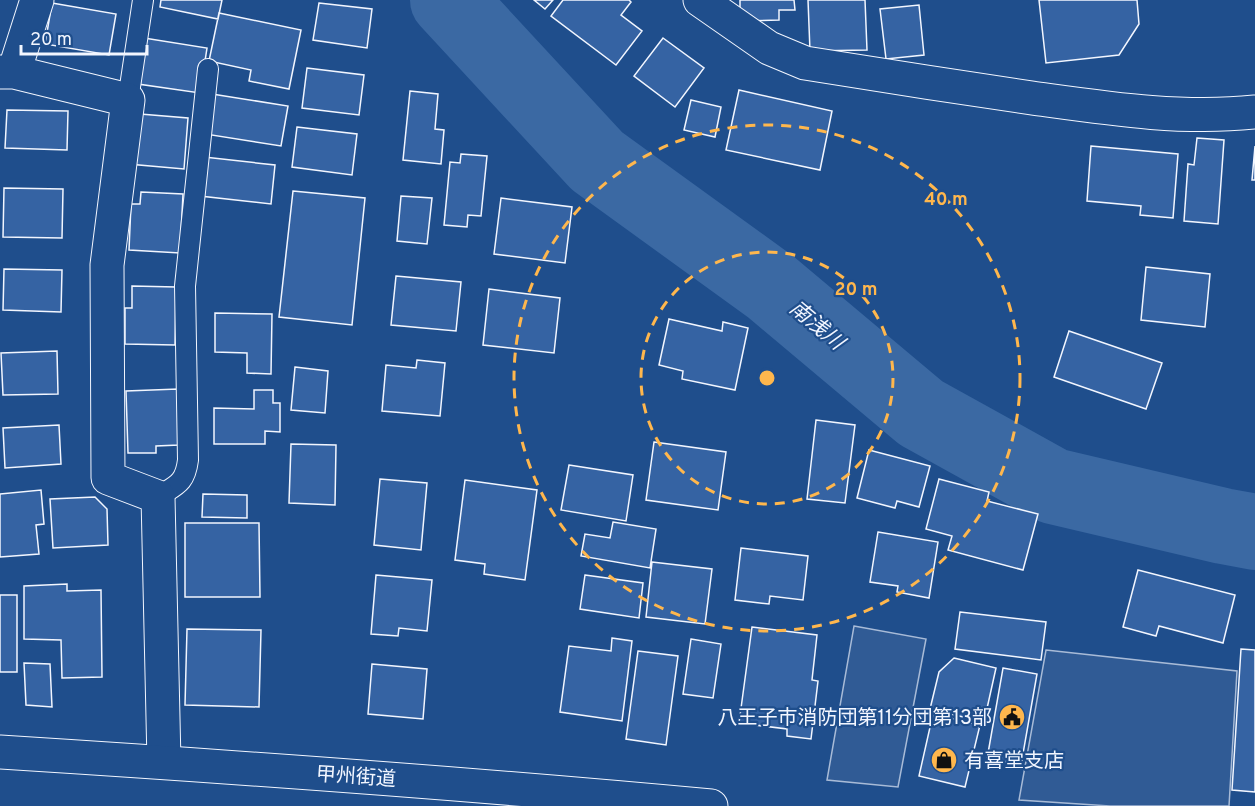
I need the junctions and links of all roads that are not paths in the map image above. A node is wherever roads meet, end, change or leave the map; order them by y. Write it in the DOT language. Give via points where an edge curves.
graph roads {
  1 [pos="37,0"];
  2 [pos="143,0"];
  3 [pos="700,0"];
  4 [pos="208,69"];
  5 [pos="7,72"];
  6 [pos="128,100"];
  7 [pos="1255,112"];
  8 [pos="158,497"];
  9 [pos="0,752"];
  10 [pos="164,762"];
  11 [pos="527,798"];
  12 [pos="711,806"];
  1 -- 5 [label="main road"];
  2 -- 6 [label="lane"];
  3 -- 7 [label="main road" via="769,48 806,63 1098,107 1173,114"];
  4 -- 8 [label="lane" via="185,286 188,460 180,482"];
  5 -- 6 [label="main road"];
  6 -- 8 [label="main road" via="107,266 108,478"];
  8 -- 10 [label="main road"];
  9 -- 10 [label="main road, 甲州街道"];
  10 -- 11 [label="main road, 甲州街道"];
  11 -- 12 [label="main road, 甲州街道"];
}
